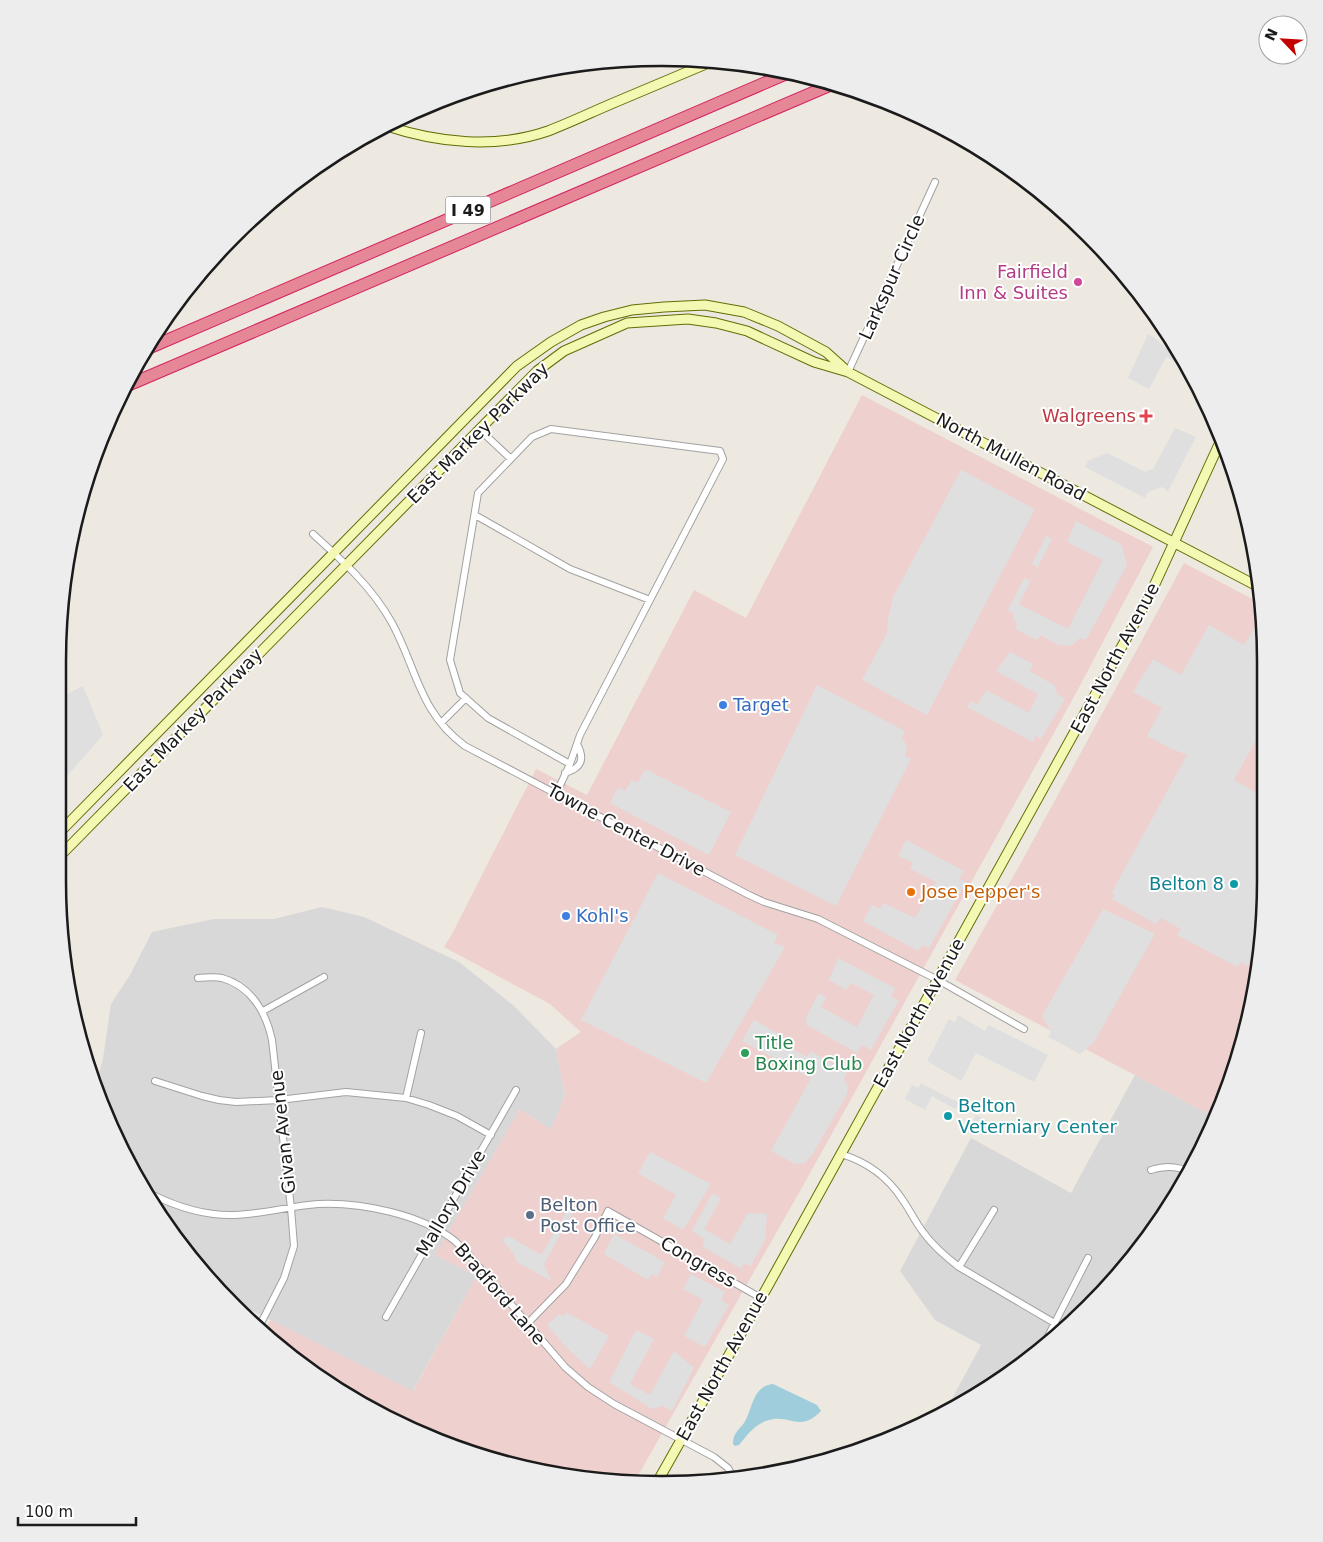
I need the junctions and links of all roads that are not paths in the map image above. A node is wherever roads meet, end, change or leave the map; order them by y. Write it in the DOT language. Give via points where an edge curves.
graph roads {
  1 [pos="697,68"];
  2 [pos="777,78"];
  3 [pos="822,89"];
  4 [pos="397,129"];
  5 [pos="935,182"];
  6 [pos="159,344"];
  7 [pos="848,372"];
  8 [pos="137,382"];
  9 [pos="479,429"];
  10 [pos="1217,449"];
  11 [pos="511,459"];
  12 [pos="474,515"];
  13 [pos="313,534"];
  14 [pos="1174,542"];
  15 [pos="334,553"];
  16 [pos="346,564"];
  17 [pos="1252,583"];
  18 [pos="650,600"];
  19 [pos="466,698"];
  20 [pos="441,723"];
  21 [pos="577,744"];
  22 [pos="570,764"];
  23 [pos="565,773"];
  24 [pos="556,794"];
  25 [pos="66,826"];
  26 [pos="66,850"];
  27 [pos="324,977"];
  28 [pos="198,978"];
  29 [pos="938,980"];
  30 [pos="263,1011"];
  31 [pos="1024,1030"];
  32 [pos="421,1033"];
  33 [pos="156,1081"];
  34 [pos="516,1090"];
  35 [pos="406,1098"];
  36 [pos="279,1100"];
  37 [pos="491,1135"];
  38 [pos="841,1154"];
  39 [pos="1151,1170"];
  40 [pos="1181,1170"];
  41 [pos="158,1198"];
  42 [pos="291,1208"];
  43 [pos="994,1210"];
  44 [pos="436,1229"];
  45 [pos="1088,1258"];
  46 [pos="959,1267"];
  47 [pos="761,1298"];
  48 [pos="386,1317"];
  49 [pos="262,1321"];
  50 [pos="527,1324"];
  51 [pos="1055,1324"];
  52 [pos="1052,1330"];
  53 [pos="681,1440"];
  54 [pos="730,1472"];
  55 [pos="661,1476"];
  1 -- 4 [label="street" via="538,134 472,142 428,137"];
  2 -- 6 [label="highway, I 49"];
  3 -- 8 [label="highway, I 49"];
  5 -- 7 [label="street, Larkspur Circle"];
  7 -- 9 [label="street, East Markey Parkway" via="814,362 747,331 716,323 688,319 627,323 564,351 537,371"];
  7 -- 14 [label="street, North Mullen Road"];
  7 -- 15 [label="street, East Markey Parkway" via="826,352 778,326 744,312 705,305 632,310 581,325 517,366"];
  9 -- 11 [label="street"];
  9 -- 16 [label="street, East Markey Parkway"];
  10 -- 14 [label="street, East North Avenue"];
  11 -- 12 [label="street" via="478,493"];
  11 -- 18 [label="street" via="532,437 551,430 720,451 724,458"];
  12 -- 18 [label="street" via="570,569"];
  12 -- 19 [label="street" via="450,660 460,693"];
  13 -- 15 [label="street, Towne Center Drive"];
  14 -- 17 [label="street, North Mullen Road"];
  14 -- 29 [label="street, East North Avenue" via="1149,597"];
  15 -- 16 [label="street, Towne Center Drive"];
  15 -- 25 [label="street, East Markey Parkway"];
  16 -- 20 [label="street, Towne Center Drive" via="363,580 392,622 419,688"];
  16 -- 26 [label="street, East Markey Parkway"];
  18 -- 21 [label="street"];
  19 -- 20 [label="street"];
  19 -- 22 [label="street" via="488,718"];
  20 -- 24 [label="street, Towne Center Drive" via="465,746"];
  21 -- 22 [label="street"];
  21 -- 23 [label="street" via="582,758 574,770"];
  22 -- 23 [label="street"];
  23 -- 24 [label="street"];
  24 -- 29 [label="street, Towne Center Drive" via="747,894 818,919"];
  27 -- 30 [label="street"];
  28 -- 30 [label="street, Givan Avenue" via="220,978 232,983 250,995"];
  29 -- 31 [label="street, Towne Center Drive"];
  29 -- 38 [label="street, East North Avenue"];
  30 -- 36 [label="street, Givan Avenue" via="272,1040"];
  32 -- 35 [label="street"];
  33 -- 36 [label="street" via="219,1100"];
  34 -- 37 [label="street, Mallory Drive"];
  35 -- 36 [label="street" via="346,1092"];
  35 -- 37 [label="street" via="457,1116"];
  36 -- 42 [label="street, Givan Avenue"];
  37 -- 44 [label="street, Mallory Drive"];
  38 -- 46 [label="street" via="866,1164 887,1180 923,1232"];
  38 -- 47 [label="street, East North Avenue"];
  39 -- 40 [label="street" via="1166,1167"];
  41 -- 42 [label="street, Bradford Lane" via="190,1209 220,1214"];
  42 -- 44 [label="street, Bradford Lane" via="317,1204 367,1207 395,1213"];
  42 -- 49 [label="street, Givan Avenue" via="294,1246 284,1278"];
  43 -- 46 [label="street"];
  44 -- 48 [label="street, Mallory Drive"];
  44 -- 50 [label="street, Bradford Lane" via="468,1254"];
  45 -- 51 [label="street"];
  46 -- 51 [label="street"];
  47 -- 50 [label="street, Congress" via="608,1212 566,1284"];
  47 -- 53 [label="street, East North Avenue"];
  50 -- 53 [label="street, Bradford Lane" via="588,1387"];
  51 -- 52 [label="street"];
  53 -- 54 [label="street, Bradford Lane" via="714,1457"];
  53 -- 55 [label="street, East North Avenue"];
}
